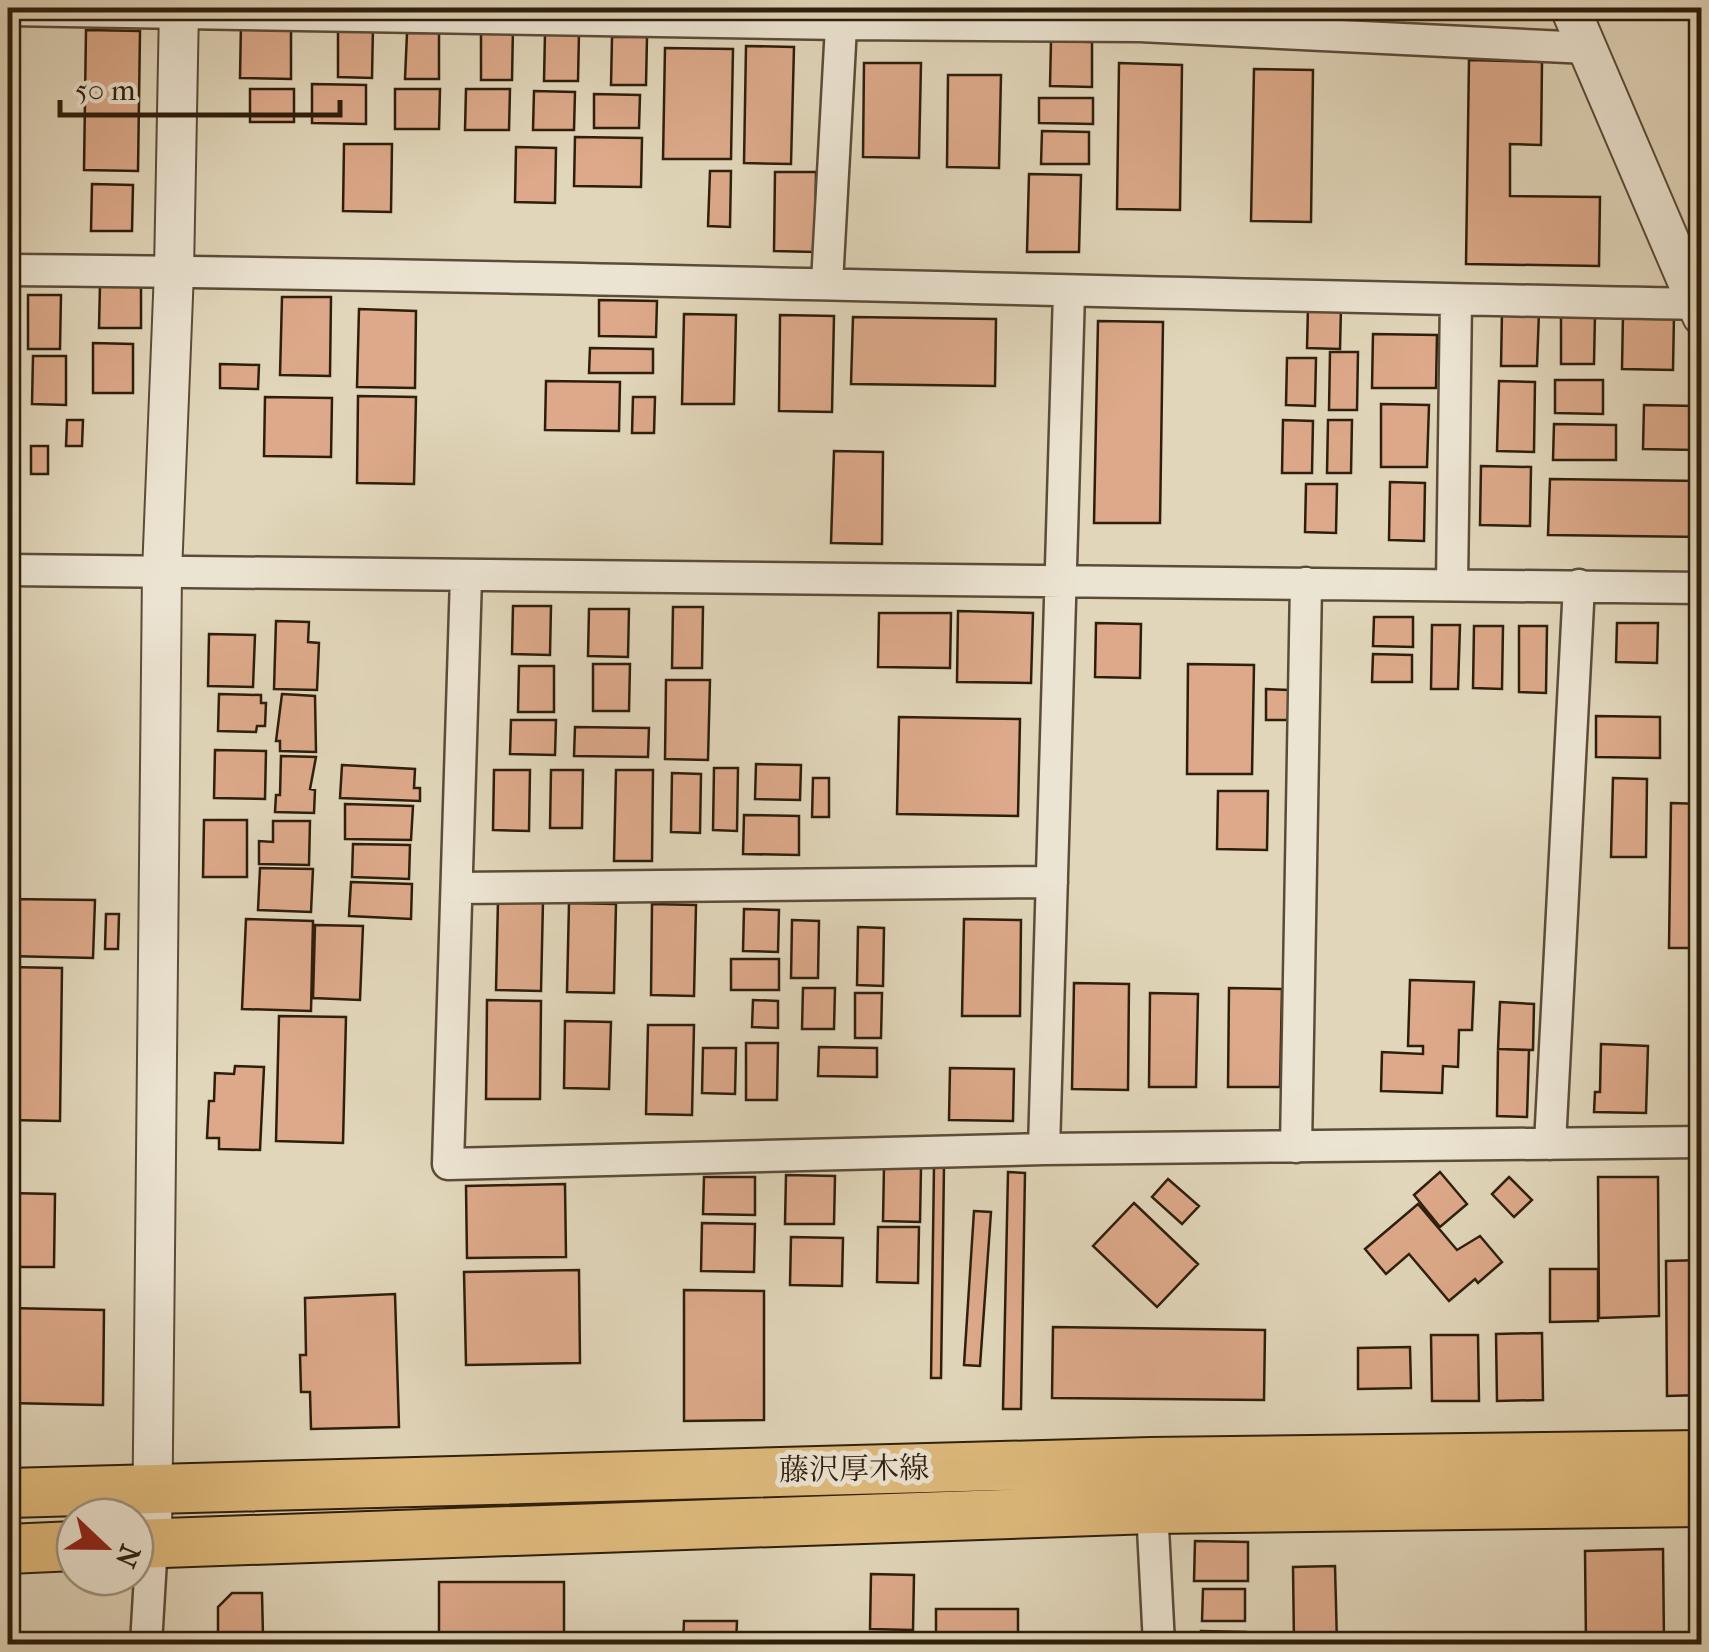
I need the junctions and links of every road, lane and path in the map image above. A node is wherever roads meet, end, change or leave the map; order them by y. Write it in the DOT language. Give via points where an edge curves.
graph roads {
  1 [pos="1570,8"];
  2 [pos="8,10"];
  3 [pos="178,11"];
  4 [pos="842,16"];
  5 [pos="1140,17"];
  6 [pos="1588,48"];
  7 [pos="8,270"];
  8 [pos="174,272"];
  9 [pos="826,283"];
  10 [pos="1068,292"];
  11 [pos="1456,300"];
  12 [pos="1699,310"];
  13 [pos="8,570"];
  14 [pos="162,572"];
  15 [pos="466,576"];
  16 [pos="1060,580"];
  17 [pos="1306,583"];
  18 [pos="1452,584"];
  19 [pos="1579,585"];
  20 [pos="1702,588"];
  21 [pos="1052,882"];
  22 [pos="458,888"];
  23 [pos="1702,1142"];
  24 [pos="1550,1144"];
  25 [pos="1296,1146"];
  26 [pos="1044,1149"];
  27 [pos="1702,1455"];
  28 [pos="154,1487"];
  29 [pos="8,1493"];
  30 [pos="152,1497"];
  31 [pos="1702,1502"];
  32 [pos="1152,1509"];
  33 [pos="155,1543"];
  34 [pos="55,1547"];
  35 [pos="8,1548"];
  36 [pos="145,1597"];
  37 [pos="146,1644"];
  38 [pos="1159,1644"];
  1 -- 6 [label="street"];
  2 -- 3 [label="street"];
  3 -- 4 [label="street"];
  3 -- 8 [label="street"];
  4 -- 5 [label="street"];
  4 -- 9 [label="street"];
  5 -- 6 [label="street"];
  6 -- 12 [label="street"];
  7 -- 8 [label="street"];
  8 -- 9 [label="street"];
  8 -- 14 [label="street"];
  9 -- 10 [label="street"];
  10 -- 11 [label="street"];
  10 -- 16 [label="street"];
  11 -- 12 [label="street"];
  11 -- 18 [label="street"];
  13 -- 14 [label="street"];
  14 -- 15 [label="street"];
  14 -- 28 [label="street"];
  15 -- 16 [label="street"];
  15 -- 22 [label="street"];
  16 -- 17 [label="street"];
  16 -- 21 [label="street"];
  17 -- 18 [label="street"];
  17 -- 25 [label="street"];
  18 -- 19 [label="street"];
  19 -- 20 [label="street"];
  19 -- 24 [label="street"];
  21 -- 22 [label="street"];
  21 -- 26 [label="street"];
  22 -- 26 [label="street" via="448,1164"];
  23 -- 24 [label="street"];
  24 -- 25 [label="street"];
  25 -- 26 [label="street"];
  27 -- 28 [label="main road, 藤沢厚木線"];
  28 -- 29 [label="main road, 藤沢厚木線"];
  28 -- 30 [label="street"];
  31 -- 32 [label="main road, 藤沢厚木線"];
  32 -- 33 [label="main road, 藤沢厚木線"];
  32 -- 38 [label="street"];
  34 -- 35 [label="main road"];
  36 -- 37 [label="street"];
}
